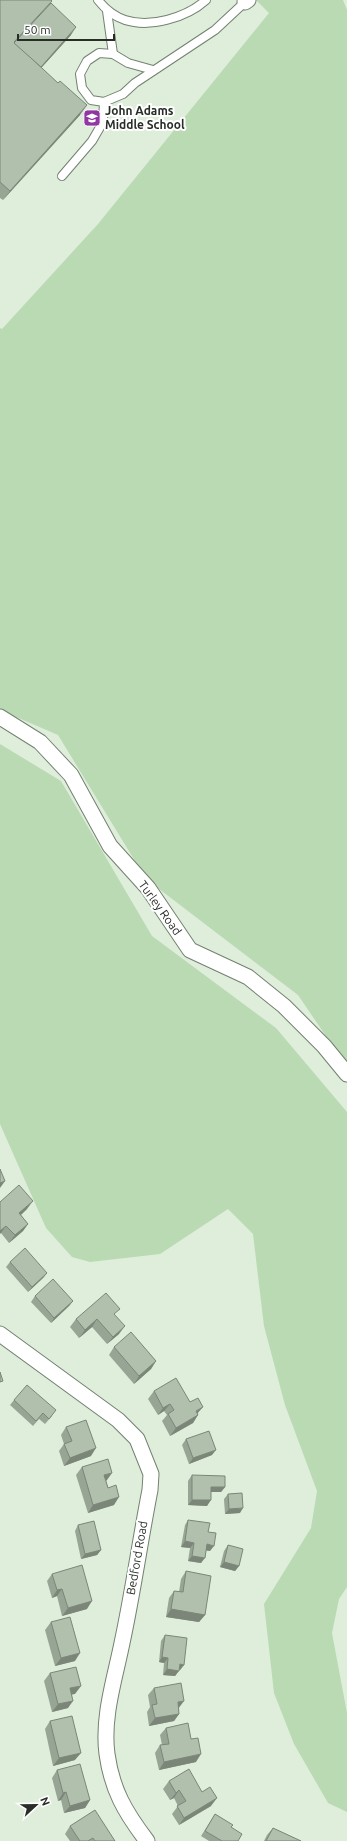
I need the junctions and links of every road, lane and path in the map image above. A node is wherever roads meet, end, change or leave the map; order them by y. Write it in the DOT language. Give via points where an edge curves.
graph roads {
  1 [pos="98,0"];
  2 [pos="206,0"];
  3 [pos="245,1"];
  4 [pos="107,11"];
  5 [pos="113,54"];
  6 [pos="154,70"];
  7 [pos="104,102"];
  8 [pos="62,176"];
  9 [pos="0,717"];
  10 [pos="347,1074"];
  11 [pos="0,1334"];
  12 [pos="147,1841"];
  1 -- 4 [label="lane"];
  2 -- 4 [label="lane" via="173,18 148,23 125,20"];
  3 -- 6 [label="lane" via="215,30"];
  4 -- 5 [label="lane"];
  5 -- 6 [label="lane" via="128,63"];
  5 -- 7 [label="lane" via="99,53 87,61 80,74 82,88 91,100"];
  6 -- 7 [label="lane" via="123,94"];
  7 -- 8 [label="lane" via="103,122 92,141"];
  9 -- 10 [label="street, Turley Road" via="40,742 71,775 110,846 148,888 190,950 248,977 284,1006 324,1046"];
  11 -- 12 [label="street, Bedford Road" via="118,1420 137,1439 151,1474 106,1732 107,1753 120,1800"];
}
